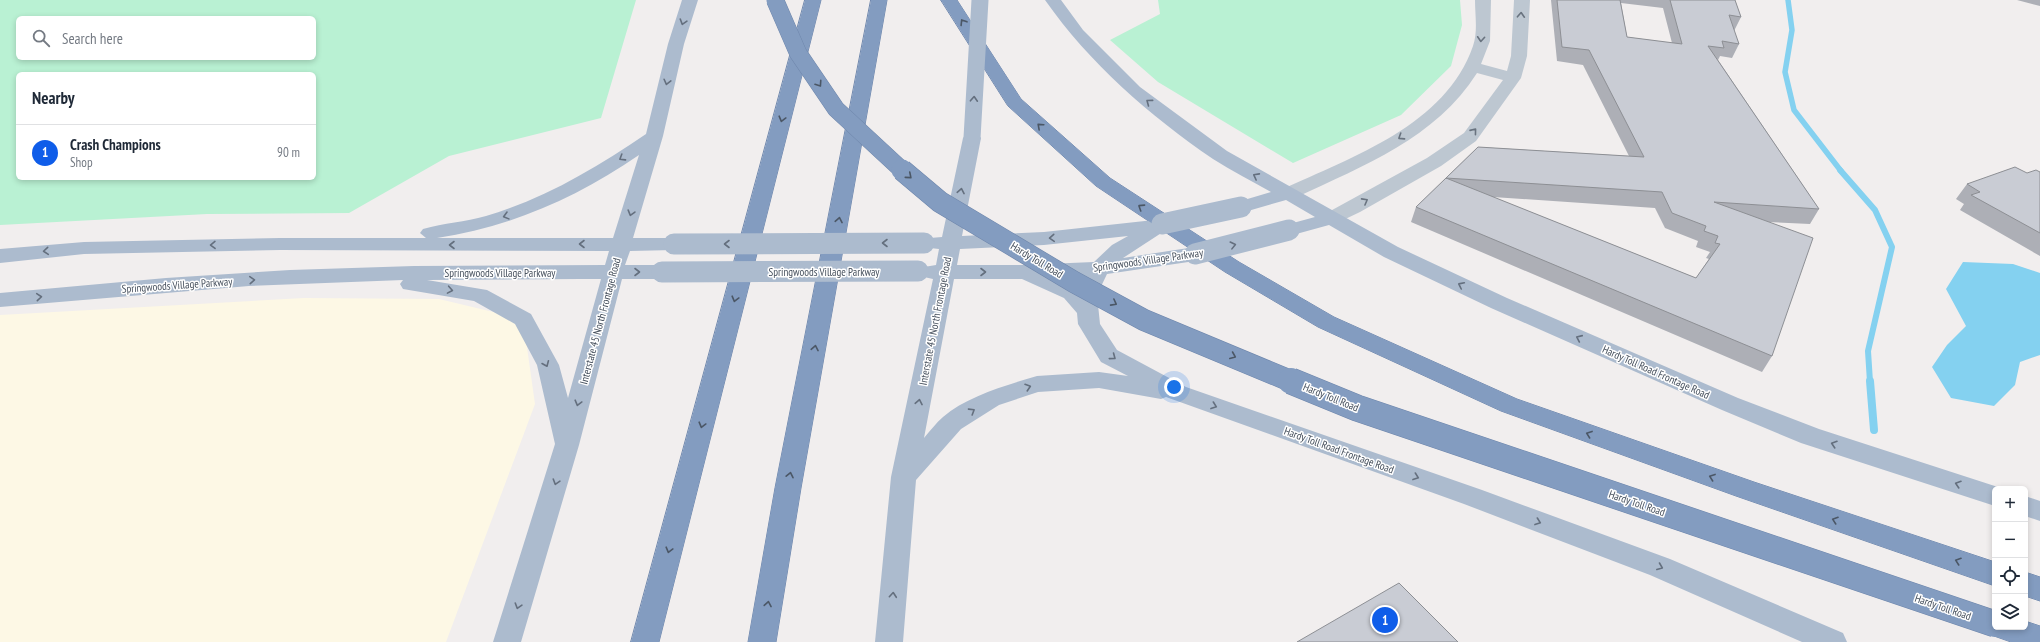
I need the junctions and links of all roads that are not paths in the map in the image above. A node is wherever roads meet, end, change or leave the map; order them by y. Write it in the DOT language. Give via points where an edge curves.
graph roads {
  1 [pos="690,0"];
  2 [pos="775,0"];
  3 [pos="813,0"];
  4 [pos="879,0"];
  5 [pos="949,0"];
  6 [pos="980,0"];
  7 [pos="1053,0"];
  8 [pos="1483,0"];
  9 [pos="1522,0"];
  10 [pos="1472,67"];
  11 [pos="1513,78"];
  12 [pos="654,136"];
  13 [pos="1290,194"];
  14 [pos="1330,219"];
  15 [pos="1162,224"];
  16 [pos="951,243"];
  17 [pos="280,244"];
  18 [pos="621,244"];
  19 [pos="0,256"];
  20 [pos="1112,261"];
  21 [pos="613,272"];
  22 [pos="944,272"];
  23 [pos="1022,272"];
  24 [pos="357,274"];
  25 [pos="0,300"];
  26 [pos="1088,312"];
  27 [pos="1178,393"];
  28 [pos="567,445"];
  29 [pos="904,477"];
  30 [pos="1992,495"];
  31 [pos="2028,507"];
  32 [pos="2040,511"];
  33 [pos="1992,573"];
  34 [pos="2028,585"];
  35 [pos="2040,589"];
  36 [pos="1992,623"];
  37 [pos="2013,630"];
  38 [pos="2040,639"];
  39 [pos="507,642"];
  40 [pos="645,642"];
  41 [pos="762,642"];
  42 [pos="889,642"];
  43 [pos="1833,642"];
  1 -- 12 [label="main road, Interstate 45 North Frontage Road, one-way" via="676,44"];
  2 -- 36 [label="highway, Hardy Toll Road, one-way, bridge" via="798,53 836,109 880,151 940,202 1074,282 1144,320 1357,408"];
  3 -- 40 [label="highway, one-way"];
  41 -- 4 [label="highway, one-way" via="788,488"];
  33 -- 5 [label="highway, one-way" via="1509,405 1326,322 1232,267 1103,182 1014,102"];
  16 -- 6 [label="main road, Interstate 45 North Frontage Road, one-way, bridge" via="972,138"];
  13 -- 7 [label="main road, Hardy Toll Road Frontage Road, one-way" via="1220,156 1134,91 1077,33"];
  8 -- 10 [label="street, one-way" via="1482,44"];
  11 -- 9 [label="street, Springwoods Village Parkway, one-way" via="1519,56"];
  10 -- 11 [label="street"];
  10 -- 13 [label="street, one-way" via="1457,89 1416,127 1349,167"];
  14 -- 11 [label="street, Springwoods Village Parkway, one-way" via="1434,162 1470,137"];
  12 -- 17 [label="main road, one-way" via="576,186 524,211 455,231 400,236 318,236"];
  12 -- 18 [label="main road, Interstate 45 North Frontage Road, one-way"];
  13 -- 14 [label="main road, Hardy Toll Road Frontage Road"];
  13 -- 15 [label="main road, bridge"];
  20 -- 14 [label="main road, Springwoods Village Parkway, one-way, bridge" via="1195,254"];
  30 -- 14 [label="main road, Hardy Toll Road Frontage Road, one-way" via="1810,436 1730,404 1499,303 1391,252"];
  15 -- 16 [label="main road, one-way" via="1091,235"];
  15 -- 20 [label="main road"];
  16 -- 18 [label="main road, one-way, bridge"];
  16 -- 22 [label="main road, Interstate 45 North Frontage Road"];
  18 -- 17 [label="main road, one-way"];
  17 -- 19 [label="main road, one-way" via="84,248"];
  18 -- 21 [label="main road, Interstate 45 North Frontage Road"];
  20 -- 23 [label="main road, Springwoods Village Parkway"];
  20 -- 26 [label="main road" via="1086,295"];
  21 -- 22 [label="main road, Springwoods Village Parkway, one-way, bridge"];
  21 -- 24 [label="main road, Springwoods Village Parkway"];
  21 -- 28 [label="main road, Interstate 45 North Frontage Road, one-way"];
  22 -- 23 [label="main road, Springwoods Village Parkway, one-way"];
  29 -- 22 [label="main road, Interstate 45 North Frontage Road, one-way"];
  23 -- 26 [label="main road" via="1052,283 1072,294"];
  25 -- 24 [label="main road, Springwoods Village Parkway, one-way"];
  24 -- 28 [label="main road, one-way" via="479,295 523,318 548,365"];
  26 -- 27 [label="main road, one-way" via="1089,324 1110,356"];
  29 -- 27 [label="main road, one-way" via="952,424 991,399 1037,384 1099,380"];
  27 -- 43 [label="main road, Hardy Toll Road Frontage Road, one-way" via="1472,497 1660,567"];
  28 -- 39 [label="main road, Interstate 45 North Frontage Road, one-way"];
  42 -- 29 [label="main road, Interstate 45 North Frontage Road, one-way"];
  31 -- 32 [label="main road"];
  34 -- 35 [label="highway"];
  37 -- 38 [label="highway"];
}
